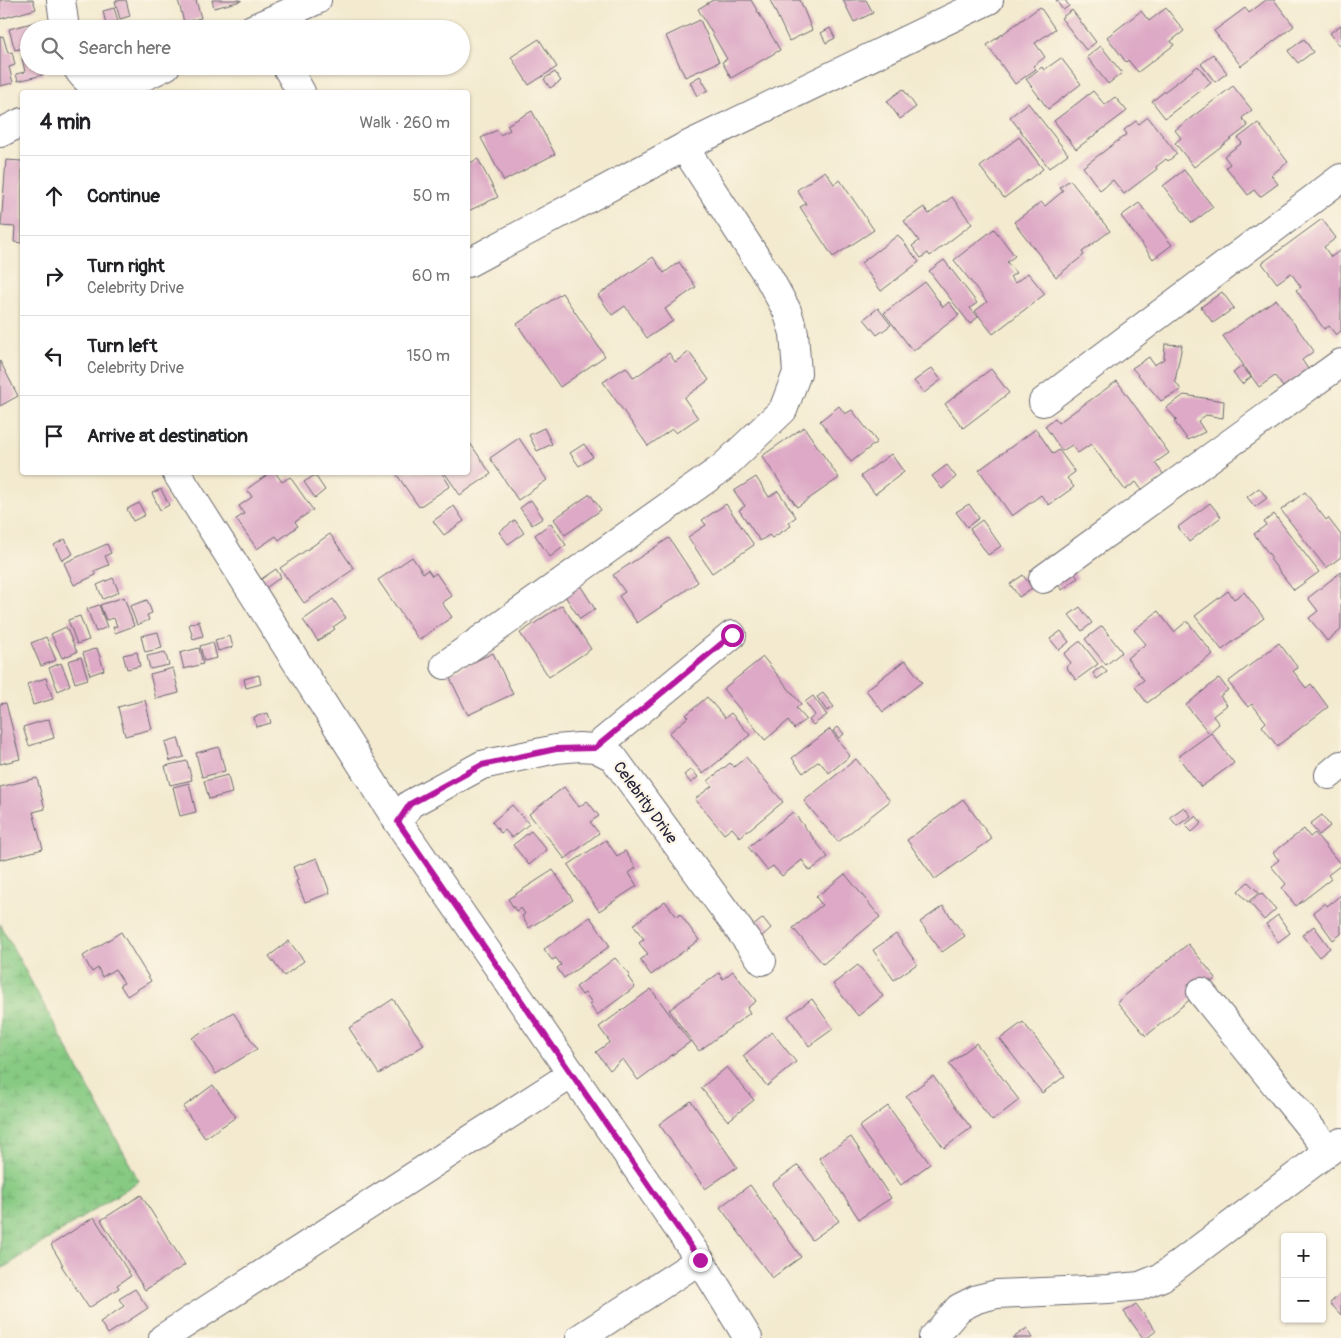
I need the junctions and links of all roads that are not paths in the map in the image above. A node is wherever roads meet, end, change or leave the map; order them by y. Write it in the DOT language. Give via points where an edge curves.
graph roads {
  1 [pos="61,0"];
  2 [pos="317,0"];
  3 [pos="989,0"];
  4 [pos="64,20"];
  5 [pos="275,20"];
  6 [pos="82,75"];
  7 [pos="145,75"];
  8 [pos="291,75"];
  9 [pos="91,90"];
  10 [pos="300,90"];
  11 [pos="20,123"];
  12 [pos="0,133"];
  13 [pos="684,147"];
  14 [pos="1341,178"];
  15 [pos="470,262"];
  16 [pos="1341,363"];
  17 [pos="1043,402"];
  18 [pos="178,475"];
  19 [pos="1043,579"];
  20 [pos="732,635"];
  21 [pos="446,664"];
  22 [pos="595,748"];
  23 [pos="398,822"];
  24 [pos="762,961"];
  25 [pos="1201,992"];
  26 [pos="572,1074"];
  27 [pos="1335,1147"];
  28 [pos="700,1260"];
  29 [pos="163,1338"];
  30 [pos="580,1338"];
  31 [pos="748,1338"];
  32 [pos="933,1338"];
  1 -- 4 [label="street"];
  2 -- 5 [label="street"];
  3 -- 13 [label="street"];
  6 -- 9 [label="street"];
  7 -- 9 [label="street" via="119,86"];
  8 -- 10 [label="street"];
  11 -- 12 [label="street"];
  13 -- 15 [label="street"];
  13 -- 21 [label="street" via="768,276 787,311 794,334 797,373 783,410 722,468"];
  14 -- 17 [label="street"];
  16 -- 19 [label="street"];
  18 -- 23 [label="street"];
  20 -- 22 [label="street"];
  22 -- 23 [label="street" via="556,749 482,765 410,804"];
  22 -- 24 [label="street, Celebrity Drive" via="613,757"];
  23 -- 26 [label="street"];
  25 -- 27 [label="street"];
  26 -- 28 [label="street"];
  26 -- 29 [label="street"];
  27 -- 32 [label="street" via="1162,1277 1140,1286 996,1294 977,1299 959,1308"];
  28 -- 30 [label="street"];
  28 -- 31 [label="street"];
}
